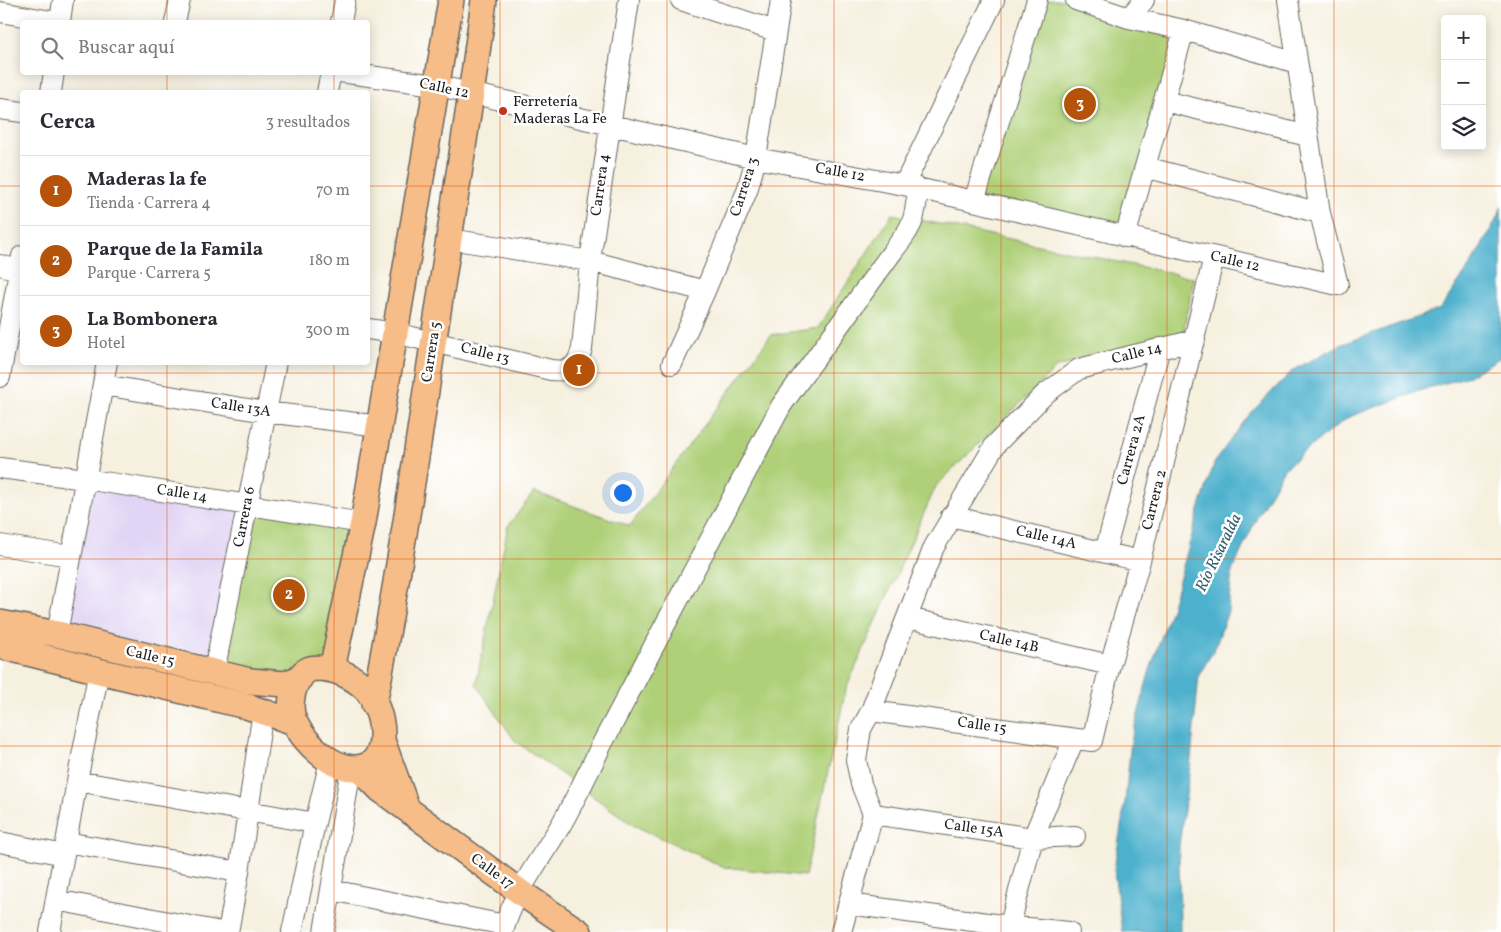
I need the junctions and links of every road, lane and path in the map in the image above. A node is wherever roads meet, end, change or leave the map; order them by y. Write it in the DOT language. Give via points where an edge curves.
graph roads {
  1 [pos="63,0"];
  2 [pos="180,0"];
  3 [pos="345,0"];
  4 [pos="451,0"];
  5 [pos="484,0"];
  6 [pos="629,0"];
  7 [pos="681,0"];
  8 [pos="781,0"];
  9 [pos="994,0"];
  10 [pos="1037,0"];
  11 [pos="1076,0"];
  12 [pos="1144,0"];
  13 [pos="1288,0"];
  14 [pos="0,12"];
  15 [pos="1129,18"];
  16 [pos="47,20"];
  17 [pos="59,20"];
  18 [pos="175,20"];
  19 [pos="340,20"];
  20 [pos="1184,30"];
  21 [pos="775,31"];
  22 [pos="1297,63"];
  23 [pos="54,75"];
  24 [pos="330,75"];
  25 [pos="362,75"];
  26 [pos="436,85"];
  27 [pos="51,90"];
  28 [pos="327,90"];
  29 [pos="472,94"];
  30 [pos="1164,101"];
  31 [pos="0,109"];
  32 [pos="20,112"];
  33 [pos="610,124"];
  34 [pos="1308,136"];
  35 [pos="756,158"];
  36 [pos="1145,167"];
  37 [pos="911,187"];
  38 [pos="974,201"];
  39 [pos="1320,213"];
  40 [pos="1125,237"];
  41 [pos="449,238"];
  42 [pos="1214,257"];
  43 [pos="590,261"];
  44 [pos="0,265"];
  45 [pos="20,266"];
  46 [pos="20,276"];
  47 [pos="705,291"];
  48 [pos="370,329"];
  49 [pos="395,333"];
  50 [pos="1195,340"];
  51 [pos="434,342"];
  52 [pos="1160,348"];
  53 [pos="672,364"];
  54 [pos="106,365"];
  55 [pos="275,365"];
  56 [pos="572,368"];
  57 [pos="0,377"];
  58 [pos="103,384"];
  59 [pos="266,412"];
  60 [pos="380,426"];
  61 [pos="0,468"];
  62 [pos="86,479"];
  63 [pos="248,504"];
  64 [pos="951,516"];
  65 [pos="363,523"];
  66 [pos="0,545"];
  67 [pos="1105,552"];
  68 [pos="70,556"];
  69 [pos="1140,561"];
  70 [pos="908,618"];
  71 [pos="0,623"];
  72 [pos="56,634"];
  73 [pos="0,646"];
  74 [pos="1110,665"];
  75 [pos="332,670"];
  76 [pos="99,672"];
  77 [pos="214,672"];
  78 [pos="300,678"];
  79 [pos="374,704"];
  80 [pos="263,711"];
  81 [pos="871,711"];
  82 [pos="294,722"];
  83 [pos="1083,740"];
  84 [pos="383,743"];
  85 [pos="347,766"];
  86 [pos="77,781"];
  87 [pos="407,809"];
  88 [pos="249,810"];
  89 [pos="873,814"];
  90 [pos="315,823"];
  91 [pos="1075,836"];
  92 [pos="1033,838"];
  93 [pos="0,842"];
  94 [pos="65,848"];
  95 [pos="239,872"];
  96 [pos="331,890"];
  97 [pos="520,892"];
  98 [pos="56,900"];
  99 [pos="849,904"];
  100 [pos="504,929"];
  101 [pos="1008,929"];
  102 [pos="50,932"];
  103 [pos="221,932"];
  104 [pos="228,932"];
  105 [pos="292,932"];
  106 [pos="324,932"];
  107 [pos="579,932"];
  108 [pos="841,932"];
  109 [pos="1070,932"];
  1 -- 17 [label="street"];
  2 -- 18 [label="street"];
  3 -- 19 [label="street"];
  4 -- 26 [label="main road"];
  5 -- 29 [label="main road, Carrera 5"];
  6 -- 33 [label="street, Carrera 4"];
  7 -- 21 [label="street"];
  8 -- 21 [label="street, Carrera 3"];
  9 -- 37 [label="street"];
  10 -- 38 [label="street"];
  11 -- 15 [label="street"];
  12 -- 15 [label="street"];
  13 -- 22 [label="street"];
  14 -- 16 [label="street"];
  15 -- 20 [label="street"];
  20 -- 22 [label="street"];
  20 -- 30 [label="street"];
  21 -- 35 [label="street, Carrera 3"];
  22 -- 34 [label="street"];
  23 -- 27 [label="street"];
  24 -- 28 [label="street"];
  25 -- 26 [label="street, Calle 12"];
  26 -- 29 [label="street, Calle 12"];
  26 -- 49 [label="main road"];
  29 -- 33 [label="street, Calle 12"];
  29 -- 41 [label="main road, Carrera 5"];
  30 -- 34 [label="street"];
  30 -- 36 [label="street"];
  31 -- 32 [label="street"];
  33 -- 35 [label="street, Calle 12"];
  33 -- 43 [label="street, Carrera 4"];
  34 -- 39 [label="street"];
  35 -- 37 [label="street, Calle 12"];
  35 -- 47 [label="street, Carrera 3" via="747,191"];
  36 -- 39 [label="street"];
  36 -- 40 [label="street"];
  37 -- 38 [label="street, Calle 12"];
  37 -- 97 [label="street" via="915,216 908,232 781,406 571,806"];
  38 -- 40 [label="street, Calle 12"];
  39 -- 42 [label="street, Calle 12" via="1338,285"];
  40 -- 42 [label="street, Calle 12"];
  41 -- 43 [label="street"];
  41 -- 51 [label="main road, Carrera 5"];
  42 -- 50 [label="street, Carrera 2"];
  43 -- 47 [label="street"];
  43 -- 56 [label="street, Carrera 4" via="582,349"];
  44 -- 45 [label="street"];
  46 -- 57 [label="street"];
  47 -- 53 [label="street, Carrera 3"];
  48 -- 49 [label="street, Calle 13"];
  49 -- 51 [label="street, Calle 13"];
  49 -- 60 [label="main road"];
  50 -- 52 [label="street, Calle 14"];
  50 -- 69 [label="street, Carrera 2"];
  51 -- 56 [label="street, Calle 13" via="551,370"];
  51 -- 79 [label="main road, Carrera 5"];
  52 -- 64 [label="street, Calle 14" via="1079,369 1045,394 995,445"];
  52 -- 67 [label="street, Carrera 2A"];
  54 -- 58 [label="street"];
  55 -- 59 [label="street, Carrera 6"];
  58 -- 59 [label="street, Calle 13A"];
  58 -- 62 [label="street"];
  59 -- 60 [label="street, Calle 13A"];
  59 -- 63 [label="street, Carrera 6"];
  60 -- 65 [label="main road"];
  61 -- 62 [label="street, Calle 14"];
  62 -- 63 [label="street, Calle 14"];
  62 -- 68 [label="street"];
  63 -- 65 [label="street, Calle 14"];
  63 -- 77 [label="street, Carrera 6"];
  64 -- 67 [label="street, Calle 14A"];
  64 -- 70 [label="street" via="934,547"];
  65 -- 75 [label="main road"];
  66 -- 68 [label="street"];
  67 -- 69 [label="street, Calle 14A"];
  68 -- 72 [label="street"];
  69 -- 74 [label="street, Carrera 2"];
  70 -- 74 [label="street, Calle 14B"];
  70 -- 81 [label="street"];
  71 -- 72 [label="main road, Calle 15"];
  72 -- 77 [label="main road, Calle 15"];
  73 -- 76 [label="main road, Calle 15"];
  74 -- 83 [label="street, Carrera 2"];
  75 -- 78 [label="main road" via="310,669"];
  75 -- 79 [label="main road" via="356,680 367,690"];
  76 -- 80 [label="main road, Calle 15"];
  76 -- 86 [label="street"];
  77 -- 78 [label="main road, Calle 15" via="250,681 285,684"];
  78 -- 82 [label="main road" via="292,702"];
  79 -- 84 [label="main road" via="382,725"];
  80 -- 82 [label="main road, Calle 15"];
  80 -- 88 [label="street"];
  81 -- 83 [label="street, Calle 15"];
  81 -- 89 [label="street" via="861,730 856,760"];
  82 -- 85 [label="main road" via="314,748"];
  83 -- 92 [label="street, Carrera 2"];
  84 -- 85 [label="main road" via="380,753 368,764"];
  84 -- 87 [label="main road"];
  85 -- 87 [label="main road, Calle 17"];
  85 -- 90 [label="street"];
  85 -- 96 [label="street"];
  86 -- 88 [label="street"];
  86 -- 94 [label="street"];
  87 -- 97 [label="main road, Calle 17"];
  88 -- 90 [label="street"];
  88 -- 95 [label="street"];
  89 -- 92 [label="street, Calle 15A"];
  89 -- 99 [label="street"];
  90 -- 105 [label="street"];
  91 -- 92 [label="street, Calle 15A"];
  92 -- 101 [label="street, Carrera 2"];
  93 -- 94 [label="street"];
  94 -- 95 [label="street"];
  94 -- 98 [label="street"];
  95 -- 104 [label="street"];
  96 -- 100 [label="street"];
  96 -- 106 [label="street"];
  97 -- 100 [label="street"];
  97 -- 107 [label="main road, Calle 17"];
  98 -- 102 [label="street"];
  98 -- 103 [label="street"];
  99 -- 101 [label="street"];
  99 -- 108 [label="street"];
  101 -- 109 [label="street"];
}
